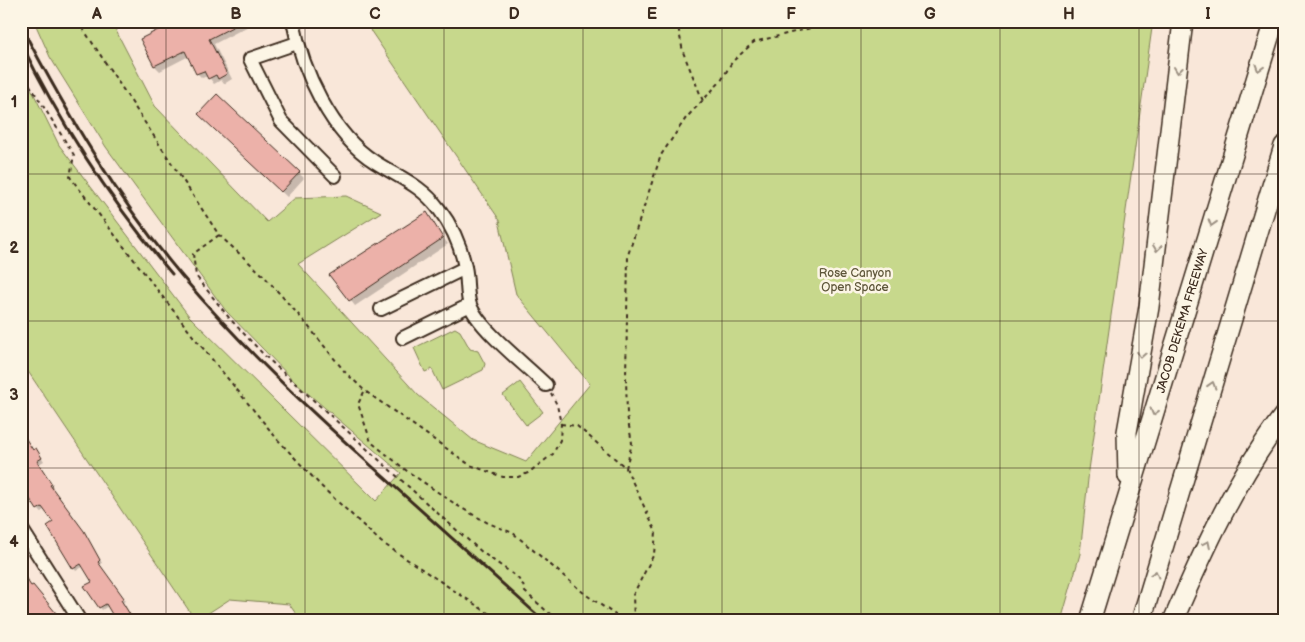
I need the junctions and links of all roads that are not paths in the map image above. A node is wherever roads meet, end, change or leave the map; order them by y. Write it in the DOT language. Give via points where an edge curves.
graph roads {
  1 [pos="293,21"];
  2 [pos="1183,21"];
  3 [pos="1274,21"];
  4 [pos="297,43"];
  5 [pos="1284,146"];
  6 [pos="335,176"];
  7 [pos="466,268"];
  8 [pos="470,305"];
  9 [pos="381,309"];
  10 [pos="402,338"];
  11 [pos="546,385"];
  12 [pos="1284,415"];
  13 [pos="1128,494"];
  14 [pos="22,530"];
  15 [pos="80,621"];
  16 [pos="1090,621"];
  17 [pos="1141,621"];
  18 [pos="1173,621"];
  1 -- 4 [label="street"];
  2 -- 13 [label="highway, one-way" via="1149,307 1127,432"];
  3 -- 13 [label="highway, JACOB DEKEMA FREEWAY, one-way"];
  4 -- 6 [label="street" via="250,59 281,121"];
  4 -- 7 [label="street" via="328,115 357,148 374,162 419,187 440,209 458,241"];
  17 -- 5 [label="highway, one-way"];
  7 -- 8 [label="street"];
  7 -- 9 [label="street"];
  8 -- 10 [label="street"];
  8 -- 11 [label="street" via="481,324"];
  18 -- 12 [label="highway, one-way" via="1206,544 1260,446"];
  13 -- 16 [label="highway, JACOB DEKEMA FREEWAY"];
  14 -- 15 [label="street"];
}
